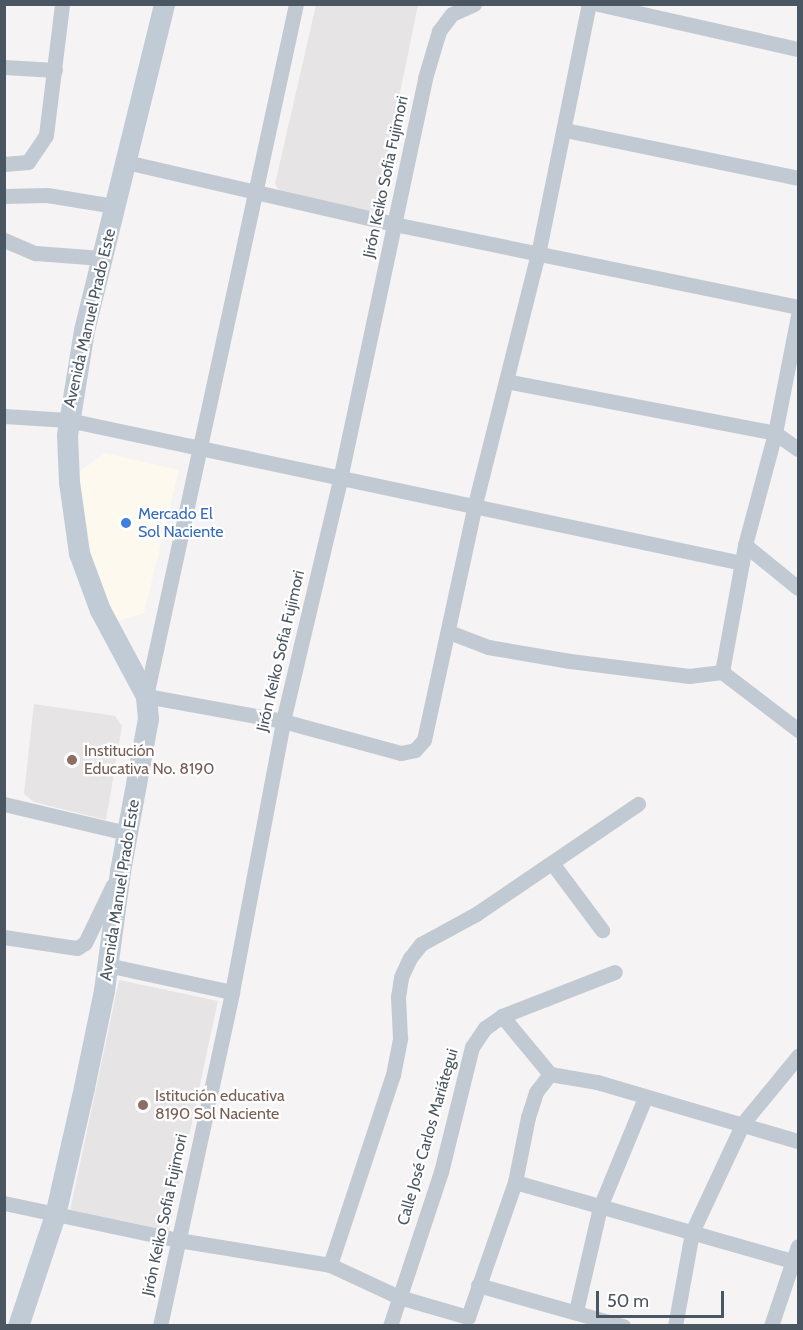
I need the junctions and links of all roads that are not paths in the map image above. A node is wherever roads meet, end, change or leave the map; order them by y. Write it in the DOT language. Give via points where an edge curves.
graph roads {
  1 [pos="62,4"];
  2 [pos="164,4"];
  3 [pos="296,4"];
  4 [pos="474,4"];
  5 [pos="589,4"];
  6 [pos="598,4"];
  7 [pos="447,9"];
  8 [pos="798,49"];
  9 [pos="4,67"];
  10 [pos="56,70"];
  11 [pos="566,130"];
  12 [pos="126,162"];
  13 [pos="4,164"];
  14 [pos="798,178"];
  15 [pos="256,192"];
  16 [pos="4,196"];
  17 [pos="115,206"];
  18 [pos="394,224"];
  19 [pos="4,240"];
  20 [pos="538,254"];
  21 [pos="102,258"];
  22 [pos="798,307"];
  23 [pos="798,316"];
  24 [pos="506,381"];
  25 [pos="4,416"];
  26 [pos="68,420"];
  27 [pos="775,433"];
  28 [pos="199,448"];
  29 [pos="798,449"];
  30 [pos="340,479"];
  31 [pos="474,508"];
  32 [pos="745,545"];
  33 [pos="742,563"];
  34 [pos="798,588"];
  35 [pos="449,632"];
  36 [pos="722,672"];
  37 [pos="146,696"];
  38 [pos="282,722"];
  39 [pos="798,730"];
  40 [pos="4,804"];
  41 [pos="638,804"];
  42 [pos="128,833"];
  43 [pos="552,863"];
  44 [pos="120,871"];
  45 [pos="602,930"];
  46 [pos="4,937"];
  47 [pos="107,965"];
  48 [pos="615,972"];
  49 [pos="232,992"];
  50 [pos="502,1016"];
  51 [pos="798,1056"];
  52 [pos="550,1074"];
  53 [pos="645,1098"];
  54 [pos="743,1123"];
  55 [pos="798,1141"];
  56 [pos="515,1182"];
  57 [pos="4,1203"];
  58 [pos="600,1207"];
  59 [pos="55,1215"];
  60 [pos="692,1232"];
  61 [pos="178,1240"];
  62 [pos="798,1246"];
  63 [pos="793,1261"];
  64 [pos="330,1265"];
  65 [pos="478,1285"];
  66 [pos="399,1297"];
  67 [pos="576,1311"];
  68 [pos="18,1326"];
  69 [pos="160,1326"];
  70 [pos="390,1326"];
  71 [pos="623,1326"];
  72 [pos="675,1326"];
  73 [pos="771,1326"];
  1 -- 10 [label="street"];
  2 -- 12 [label="street, Avenida Manuel Prado Este"];
  3 -- 15 [label="street"];
  4 -- 7 [label="street, Jirón Keiko Sofia Fujimori"];
  5 -- 11 [label="street"];
  6 -- 8 [label="street"];
  7 -- 18 [label="street, Jirón Keiko Sofia Fujimori" via="425,78"];
  9 -- 10 [label="street"];
  10 -- 13 [label="street" via="46,135 28,162"];
  11 -- 14 [label="street"];
  11 -- 20 [label="street"];
  12 -- 15 [label="street"];
  12 -- 17 [label="street, Avenida Manuel Prado Este"];
  15 -- 18 [label="street"];
  15 -- 28 [label="street"];
  16 -- 17 [label="street" via="47,195"];
  17 -- 21 [label="street, Avenida Manuel Prado Este"];
  18 -- 20 [label="street"];
  18 -- 30 [label="street, Jirón Keiko Sofia Fujimori"];
  19 -- 21 [label="street" via="35,253"];
  20 -- 22 [label="street"];
  20 -- 24 [label="street"];
  21 -- 26 [label="street, Avenida Manuel Prado Este"];
  23 -- 27 [label="street"];
  24 -- 27 [label="street"];
  24 -- 31 [label="street"];
  25 -- 26 [label="street"];
  26 -- 28 [label="street"];
  26 -- 37 [label="street, Avenida Manuel Prado Este" via="69,482 79,553 100,610"];
  27 -- 29 [label="street"];
  27 -- 32 [label="street"];
  28 -- 30 [label="street"];
  28 -- 37 [label="street"];
  30 -- 31 [label="street"];
  30 -- 38 [label="street, Jirón Keiko Sofia Fujimori"];
  31 -- 33 [label="street"];
  31 -- 35 [label="street"];
  32 -- 33 [label="street"];
  32 -- 34 [label="street"];
  33 -- 36 [label="street"];
  35 -- 36 [label="street" via="488,647 570,661 689,676"];
  35 -- 38 [label="street" via="424,740 415,750 401,753"];
  36 -- 39 [label="street"];
  37 -- 38 [label="street"];
  37 -- 42 [label="street, Avenida Manuel Prado Este" via="148,719"];
  38 -- 49 [label="street, Jirón Keiko Sofia Fujimori"];
  40 -- 42 [label="street"];
  41 -- 43 [label="street"];
  42 -- 44 [label="street, Avenida Manuel Prado Este"];
  43 -- 45 [label="street"];
  43 -- 64 [label="street" via="476,914 421,944 410,958 401,977 400,1038 393,1075"];
  44 -- 46 [label="street" via="88,937 77,948"];
  44 -- 47 [label="street, Avenida Manuel Prado Este"];
  47 -- 49 [label="street"];
  47 -- 59 [label="street, Avenida Manuel Prado Este"];
  48 -- 50 [label="street, Calle José Carlos Mariátegui"];
  49 -- 61 [label="street, Jirón Keiko Sofia Fujimori"];
  50 -- 52 [label="street"];
  50 -- 66 [label="street, Calle José Carlos Mariátegui" via="485,1028 472,1047 441,1172"];
  51 -- 54 [label="street"];
  52 -- 53 [label="street" via="597,1082"];
  52 -- 56 [label="street" via="537,1092 528,1117"];
  53 -- 54 [label="street"];
  53 -- 58 [label="street"];
  54 -- 55 [label="street"];
  54 -- 60 [label="street"];
  56 -- 58 [label="street"];
  56 -- 65 [label="street"];
  57 -- 59 [label="street"];
  58 -- 60 [label="street"];
  58 -- 67 [label="street"];
  59 -- 61 [label="street"];
  59 -- 68 [label="street, Avenida Manuel Prado Este"];
  60 -- 63 [label="street"];
  60 -- 72 [label="street"];
  61 -- 64 [label="street"];
  61 -- 69 [label="street, Jirón Keiko Sofia Fujimori"];
  62 -- 63 [label="street"];
  63 -- 73 [label="street"];
  64 -- 66 [label="street"];
  65 -- 66 [label="street" via="468,1317"];
  65 -- 67 [label="street"];
  66 -- 70 [label="street, Calle José Carlos Mariátegui"];
  67 -- 71 [label="street"];
}
